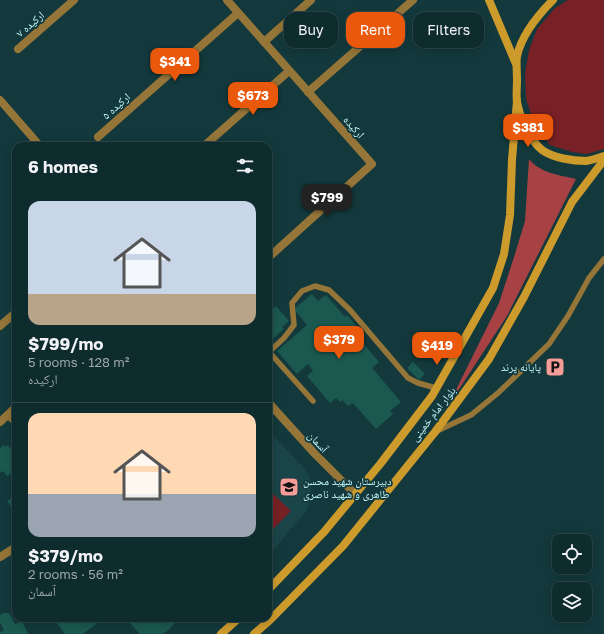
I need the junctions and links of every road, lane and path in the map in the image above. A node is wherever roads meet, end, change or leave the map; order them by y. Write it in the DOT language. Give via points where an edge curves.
graph roads {
  1 [pos="74,0"];
  2 [pos="227,0"];
  3 [pos="311,0"];
  4 [pos="413,0"];
  5 [pos="489,0"];
  6 [pos="553,0"];
  7 [pos="238,13"];
  8 [pos="264,42"];
  9 [pos="18,49"];
  10 [pos="517,67"];
  11 [pos="289,70"];
  12 [pos="308,92"];
  13 [pos="0,100"];
  14 [pos="517,101"];
  15 [pos="98,137"];
  16 [pos="37,142"];
  17 [pos="208,142"];
  18 [pos="604,156"];
  19 [pos="604,160"];
  20 [pos="272,254"];
  21 [pos="604,259"];
  22 [pos="12,316"];
  23 [pos="0,326"];
  24 [pos="272,349"];
  25 [pos="272,355"];
  26 [pos="436,388"];
  27 [pos="313,401"];
  28 [pos="272,406"];
  29 [pos="12,411"];
  30 [pos="8,415"];
  31 [pos="12,418"];
  32 [pos="0,422"];
  33 [pos="435,432"];
  34 [pos="355,494"];
  35 [pos="12,550"];
  36 [pos="0,557"];
  37 [pos="272,586"];
  38 [pos="272,618"];
  39 [pos="234,622"];
  40 [pos="268,622"];
  41 [pos="220,634"];
  42 [pos="254,634"];
  1 -- 9 [label="street, ارکیده ۷"];
  2 -- 7 [label="street, ارکیده"];
  3 -- 8 [label="street"];
  4 -- 12 [label="street"];
  5 -- 10 [label="main road"];
  6 -- 10 [label="main road" via="532,24 518,56"];
  7 -- 8 [label="street, ارکیده"];
  7 -- 15 [label="street, ارکیده ۵"];
  8 -- 11 [label="street, ارکیده"];
  10 -- 14 [label="main road"];
  11 -- 12 [label="street, ارکیده"];
  11 -- 17 [label="street"];
  12 -- 20 [label="street, ارکیده" via="372,164"];
  13 -- 16 [label="street"];
  14 -- 18 [label="main road" via="531,136 543,150 574,160 588,161"];
  14 -- 26 [label="main road, بلوار امام خمینی" via="510,215 504,254 493,288"];
  19 -- 33 [label="main road, بلوار امام خمینی" via="572,202 489,359"];
  21 -- 33 [label="lane" via="589,278 549,344 471,415"];
  22 -- 23 [label="street"];
  24 -- 26 [label="lane" via="294,325 292,303 302,291 316,286 329,290 350,310 408,378"];
  25 -- 27 [label="lane"];
  26 -- 34 [label="main road, بلوار امام خمینی"];
  28 -- 34 [label="street, آسمان"];
  29 -- 30 [label="street"];
  30 -- 31 [label="street"];
  30 -- 32 [label="street"];
  33 -- 38 [label="main road, بلوار امام خمینی" via="343,546"];
  34 -- 37 [label="main road, بلوار امام خمینی" via="324,532"];
  35 -- 36 [label="street"];
  39 -- 41 [label="main road"];
  40 -- 42 [label="main road, بلوار امام خمینی"];
}
